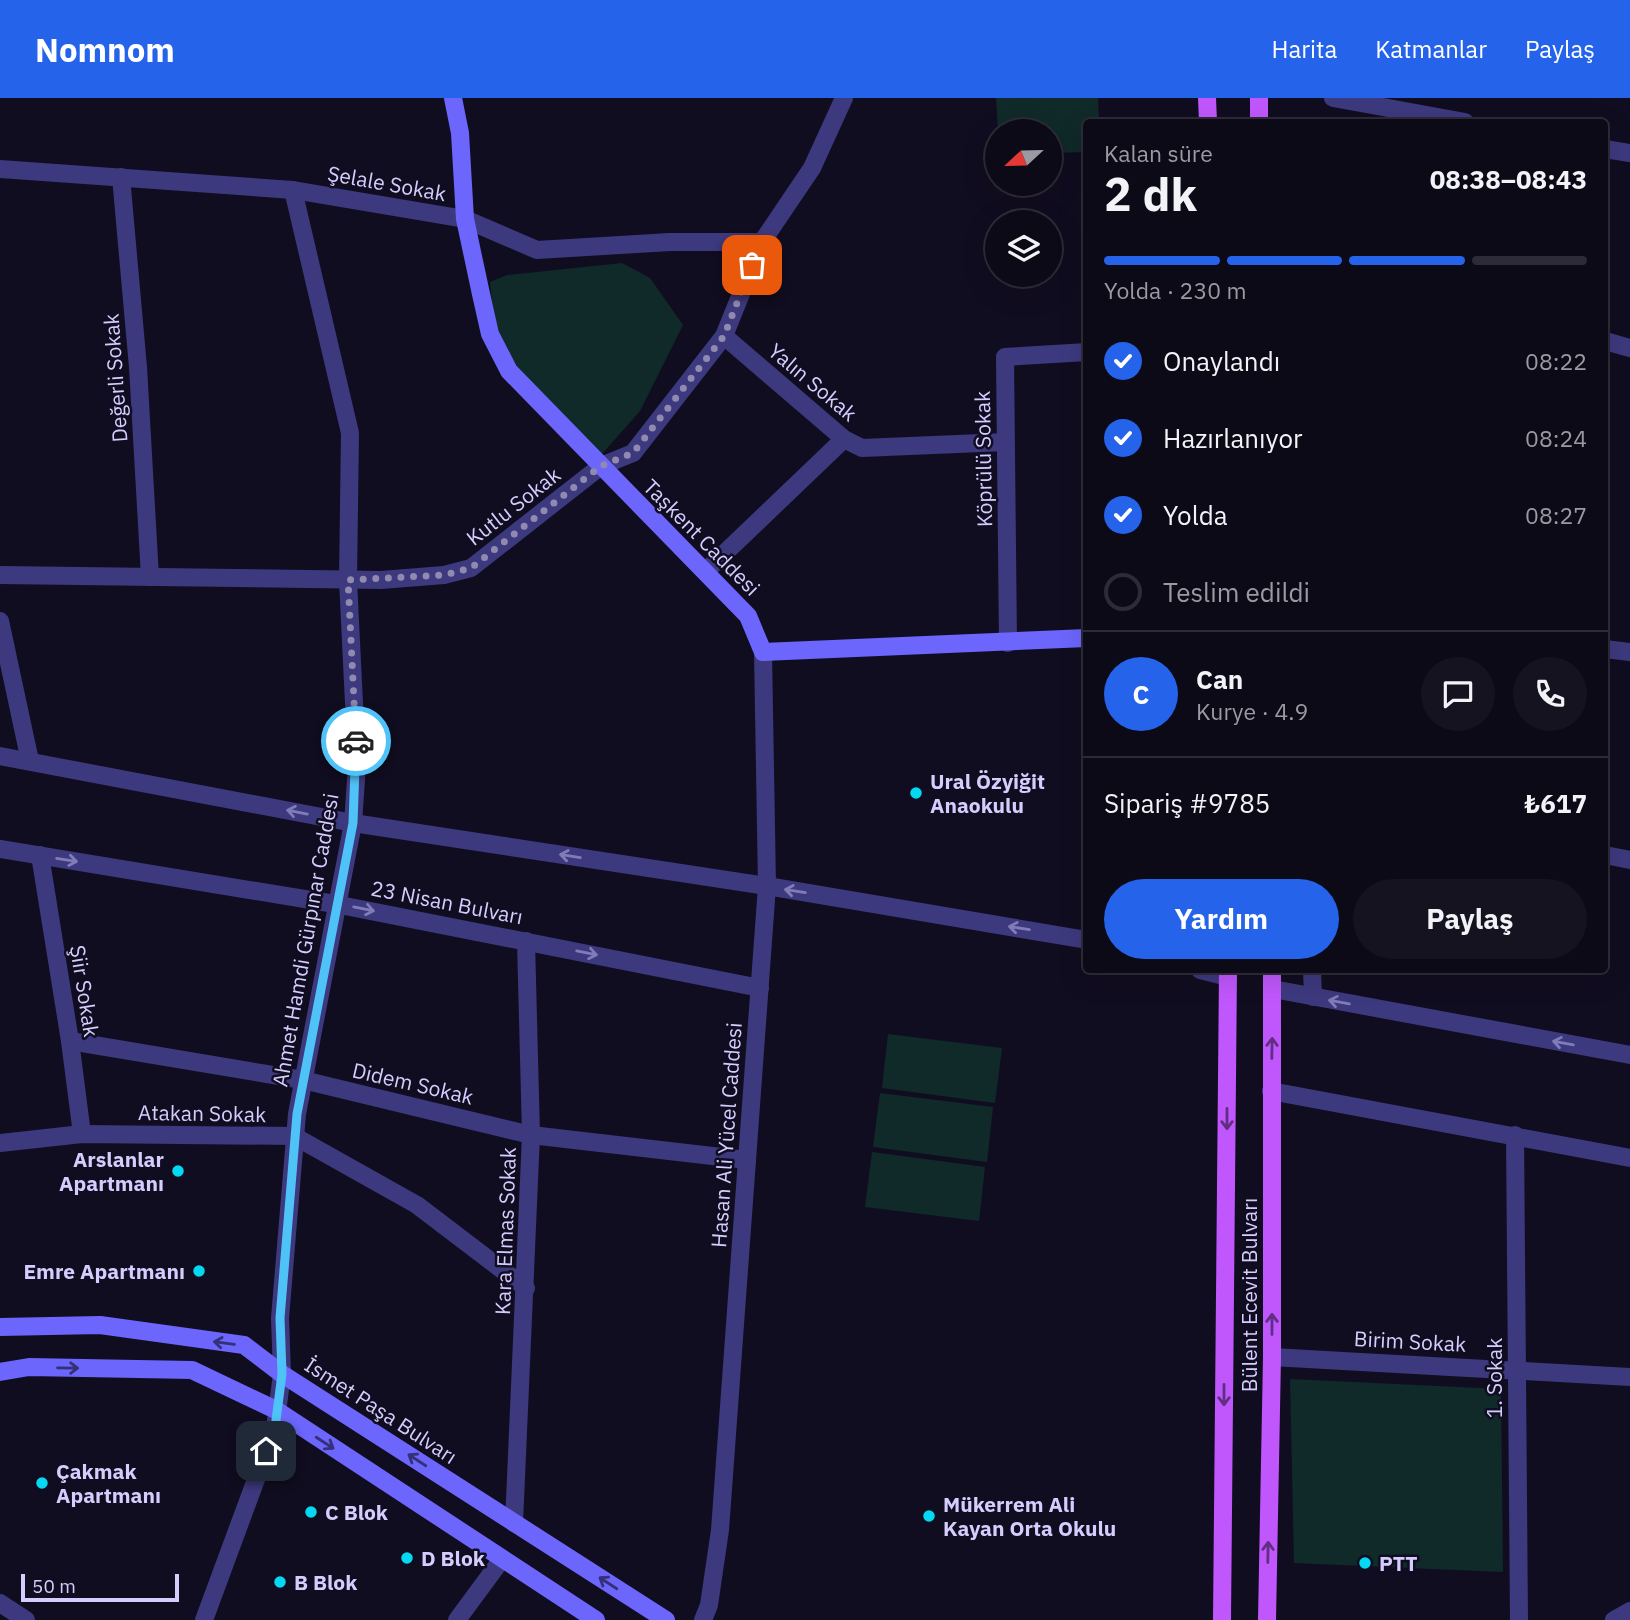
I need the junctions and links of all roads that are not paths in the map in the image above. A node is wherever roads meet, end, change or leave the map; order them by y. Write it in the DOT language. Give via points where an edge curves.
graph roads {
  1 [pos="453,98"];
  2 [pos="844,98"];
  3 [pos="1208,98"];
  4 [pos="1259,98"];
  5 [pos="1333,98"];
  6 [pos="1208,119"];
  7 [pos="1259,119"];
  8 [pos="1448,119"];
  9 [pos="1608,149"];
  10 [pos="1630,153"];
  11 [pos="0,169"];
  12 [pos="121,177"];
  13 [pos="293,190"];
  14 [pos="465,219"];
  15 [pos="761,242"];
  16 [pos="724,336"];
  17 [pos="1608,342"];
  18 [pos="1630,348"];
  19 [pos="1083,352"];
  20 [pos="844,439"];
  21 [pos="1005,442"];
  22 [pos="601,466"];
  23 [pos="706,571"];
  24 [pos="0,575"];
  25 [pos="150,577"];
  26 [pos="348,580"];
  27 [pos="0,621"];
  28 [pos="1083,638"];
  29 [pos="1008,643"];
  30 [pos="1608,649"];
  31 [pos="763,652"];
  32 [pos="1630,652"];
  33 [pos="0,757"];
  34 [pos="30,761"];
  35 [pos="353,823"];
  36 [pos="0,849"];
  37 [pos="40,855"];
  38 [pos="1608,856"];
  39 [pos="1630,860"];
  40 [pos="767,886"];
  41 [pos="335,904"];
  42 [pos="1083,939"];
  43 [pos="526,941"];
  44 [pos="1228,973"];
  45 [pos="1272,973"];
  46 [pos="1312,973"];
  47 [pos="760,988"];
  48 [pos="1273,989"];
  49 [pos="1313,997"];
  50 [pos="70,1041"];
  51 [pos="1630,1055"];
  52 [pos="303,1080"];
  53 [pos="1271,1091"];
  54 [pos="82,1134"];
  55 [pos="531,1135"];
  56 [pos="1515,1135"];
  57 [pos="294,1136"];
  58 [pos="0,1143"];
  59 [pos="1630,1158"];
  60 [pos="747,1160"];
  61 [pos="526,1288"];
  62 [pos="0,1327"];
  63 [pos="1272,1357"];
  64 [pos="1517,1369"];
  65 [pos="0,1372"];
  66 [pos="282,1374"];
  67 [pos="1630,1377"];
  68 [pos="276,1410"];
  69 [pos="514,1523"];
  70 [pos="502,1559"];
  71 [pos="0,1603"];
  72 [pos="1630,1611"];
  73 [pos="26,1620"];
  74 [pos="204,1620"];
  75 [pos="457,1620"];
  76 [pos="596,1620"];
  77 [pos="666,1620"];
  78 [pos="703,1620"];
  79 [pos="1222,1620"];
  80 [pos="1267,1620"];
  81 [pos="1518,1620"];
  82 [pos="1614,1620"];
  1 -- 14 [label="street, Taşkent Caddesi" via="460,133"];
  2 -- 15 [label="street, Kutlu Sokak" via="812,168"];
  3 -- 6 [label="main road"];
  4 -- 7 [label="main road"];
  5 -- 8 [label="street"];
  9 -- 10 [label="street"];
  11 -- 12 [label="street, Şelale Sokak"];
  12 -- 13 [label="street, Şelale Sokak"];
  12 -- 25 [label="street, Değerli Sokak"];
  13 -- 14 [label="street, Şelale Sokak"];
  13 -- 26 [label="street, Ahmet Hamdi Gürpınar Caddesi" via="350,433"];
  14 -- 15 [label="street, Şelale Sokak" via="537,250"];
  14 -- 22 [label="street, Taşkent Caddesi" via="490,334 509,372"];
  15 -- 16 [label="street, Kutlu Sokak"];
  16 -- 20 [label="street, Yalın Sokak"];
  16 -- 22 [label="street, Kutlu Sokak" via="633,453"];
  17 -- 18 [label="street"];
  19 -- 21 [label="street, Köprülü Sokak" via="1005,357"];
  20 -- 21 [label="street, Yalın Sokak" via="862,448"];
  20 -- 23 [label="street"];
  21 -- 29 [label="street, Köprülü Sokak"];
  22 -- 23 [label="street, Taşkent Caddesi"];
  22 -- 26 [label="street, Kutlu Sokak" via="471,568 444,575"];
  23 -- 31 [label="street, Taşkent Caddesi" via="748,616"];
  24 -- 25 [label="street, Kutlu Sokak"];
  25 -- 26 [label="street, Kutlu Sokak"];
  26 -- 35 [label="street, Ahmet Hamdi Gürpınar Caddesi" via="357,765"];
  27 -- 34 [label="street"];
  28 -- 29 [label="street"];
  29 -- 31 [label="street"];
  30 -- 32 [label="street"];
  31 -- 40 [label="street, Hasan Ali Yücel Caddesi"];
  33 -- 34 [label="street"];
  35 -- 34 [label="street, one-way"];
  40 -- 35 [label="street, one-way"];
  35 -- 41 [label="street, Ahmet Hamdi Gürpınar Caddesi"];
  36 -- 37 [label="street, 23 Nisan Bulvarı"];
  37 -- 41 [label="street, 23 Nisan Bulvarı, one-way"];
  37 -- 50 [label="street, Şiir Sokak"];
  38 -- 39 [label="street"];
  42 -- 40 [label="street, one-way"];
  40 -- 47 [label="street, Hasan Ali Yücel Caddesi"];
  41 -- 43 [label="street, 23 Nisan Bulvarı, one-way"];
  41 -- 52 [label="street, Ahmet Hamdi Gürpınar Caddesi"];
  43 -- 47 [label="street, 23 Nisan Bulvarı, one-way"];
  43 -- 55 [label="street, Kara Elmas Sokak"];
  44 -- 79 [label="main road, Bülent Ecevit Bulvarı, one-way"];
  45 -- 48 [label="main road, Bülent Ecevit Bulvarı"];
  46 -- 49 [label="street"];
  47 -- 60 [label="street, Hasan Ali Yücel Caddesi"];
  48 -- 49 [label="street"];
  53 -- 48 [label="main road, Bülent Ecevit Bulvarı, one-way"];
  51 -- 49 [label="street, one-way"];
  50 -- 52 [label="street, Didem Sokak"];
  50 -- 54 [label="street, Şiir Sokak"];
  52 -- 55 [label="street, Didem Sokak"];
  52 -- 57 [label="street, Ahmet Hamdi Gürpınar Caddesi"];
  53 -- 56 [label="street"];
  63 -- 53 [label="main road, Bülent Ecevit Bulvarı, one-way"];
  54 -- 57 [label="street, Atakan Sokak"];
  54 -- 58 [label="street, Atakan Sokak"];
  55 -- 60 [label="street, Didem Sokak"];
  55 -- 61 [label="street, Kara Elmas Sokak"];
  56 -- 59 [label="street"];
  56 -- 64 [label="street, 1. Sokak"];
  57 -- 61 [label="street, Atakan Sokak" via="417,1205"];
  57 -- 66 [label="street, Ahmet Hamdi Gürpınar Caddesi" via="280,1318"];
  60 -- 78 [label="street, Hasan Ali Yücel Caddesi" via="719,1530"];
  61 -- 69 [label="street, Kara Elmas Sokak"];
  66 -- 62 [label="street, İsmet Paşa Bulvarı, one-way" via="244,1345 100,1325"];
  63 -- 64 [label="street, Birim Sokak"];
  80 -- 63 [label="main road, Bülent Ecevit Bulvarı, one-way"];
  64 -- 67 [label="street, Birim Sokak"];
  64 -- 81 [label="street, 1. Sokak"];
  65 -- 68 [label="street, one-way" via="29,1367 192,1370"];
  66 -- 68 [label="street, Ahmet Hamdi Gürpınar Caddesi"];
  69 -- 66 [label="street, İsmet Paşa Bulvarı, one-way"];
  68 -- 70 [label="street, one-way"];
  68 -- 74 [label="street, Ahmet Hamdi Gürpınar Caddesi" via="275,1428"];
  77 -- 69 [label="street, İsmet Paşa Bulvarı, one-way"];
  70 -- 75 [label="street"];
  70 -- 76 [label="street"];
  71 -- 73 [label="street"];
  72 -- 82 [label="street"];
}
